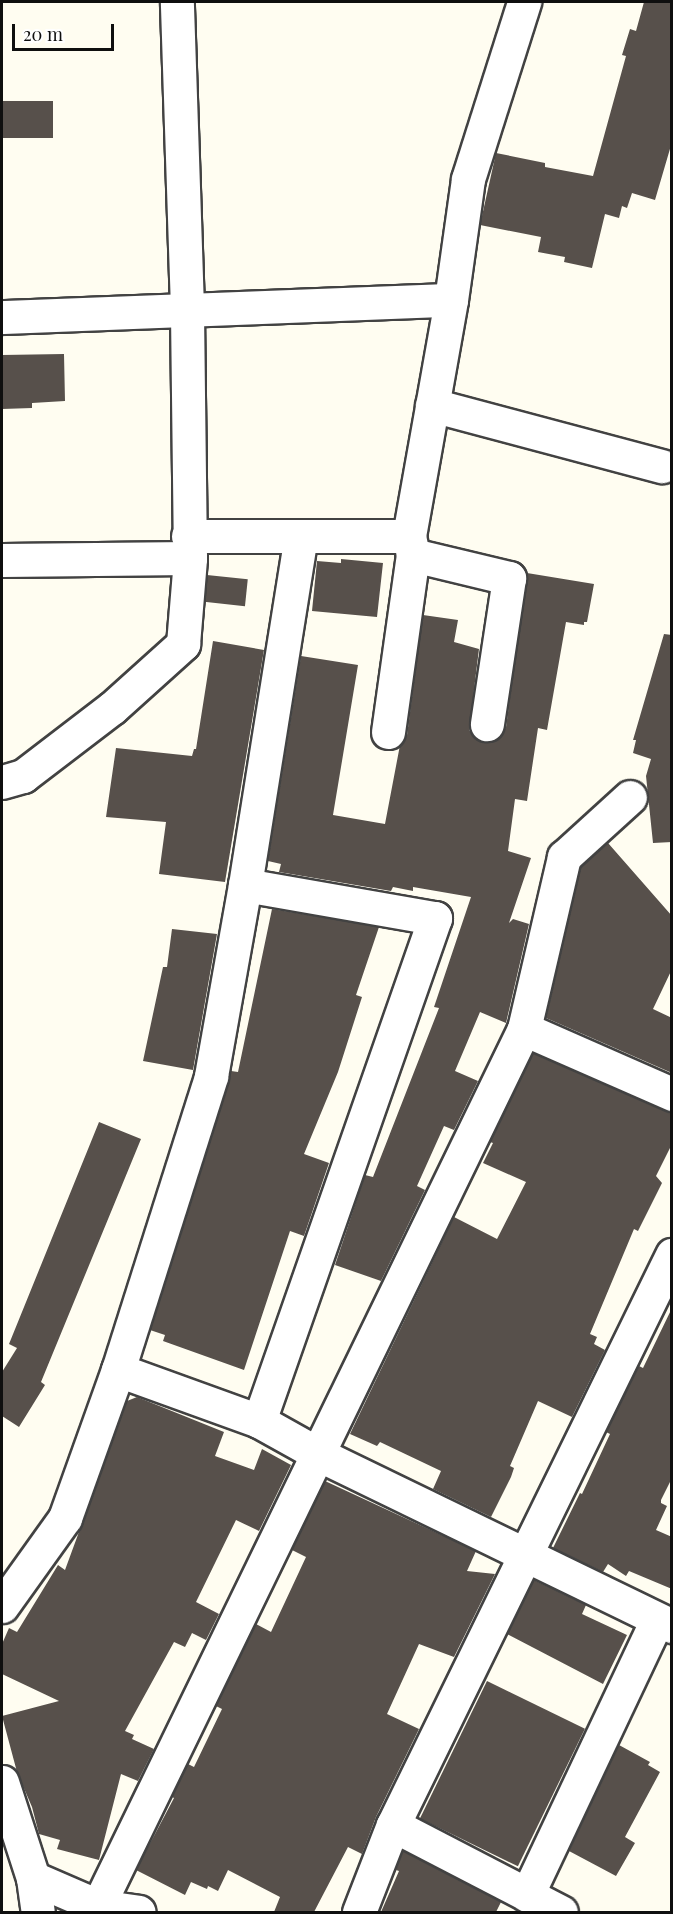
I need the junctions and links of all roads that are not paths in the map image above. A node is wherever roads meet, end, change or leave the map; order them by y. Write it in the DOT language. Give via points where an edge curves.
graph roads {
  1 [pos="177,2"];
  2 [pos="524,2"];
  3 [pos="451,300"];
  4 [pos="187,308"];
  5 [pos="2,317"];
  6 [pos="432,405"];
  7 [pos="662,466"];
  8 [pos="301,537"];
  9 [pos="411,545"];
  10 [pos="189,547"];
  11 [pos="2,560"];
  12 [pos="488,724"];
  13 [pos="388,732"];
  14 [pos="2,782"];
  15 [pos="630,797"];
  16 [pos="245,885"];
  17 [pos="524,1029"];
  18 [pos="672,1094"];
  19 [pos="672,1256"];
  20 [pos="118,1370"];
  21 [pos="259,1421"];
  22 [pos="318,1454"];
  23 [pos="524,1554"];
  24 [pos="2,1606"];
  25 [pos="664,1623"];
  26 [pos="2,1782"];
  27 [pos="393,1825"];
  28 [pos="33,1878"];
  29 [pos="527,1895"];
  30 [pos="98,1906"];
  31 [pos="38,1912"];
  32 [pos="139,1912"];
  33 [pos="359,1912"];
  34 [pos="561,1912"];
  1 -- 4 [label="street"];
  2 -- 3 [label="street" via="468,179"];
  3 -- 4 [label="street"];
  3 -- 6 [label="street"];
  4 -- 5 [label="street"];
  4 -- 10 [label="street"];
  6 -- 7 [label="street"];
  6 -- 9 [label="street"];
  8 -- 9 [label="street"];
  8 -- 10 [label="street"];
  8 -- 16 [label="street"];
  9 -- 12 [label="street" via="509,578"];
  9 -- 13 [label="street"];
  10 -- 11 [label="street"];
  10 -- 14 [label="street" via="183,644 112,708 23,776"];
  15 -- 17 [label="street" via="564,857"];
  16 -- 20 [label="street" via="211,1076"];
  16 -- 21 [label="street" via="435,918"];
  17 -- 18 [label="street"];
  17 -- 22 [label="street"];
  19 -- 23 [label="street"];
  20 -- 21 [label="street"];
  20 -- 24 [label="street" via="65,1518"];
  21 -- 22 [label="street"];
  22 -- 23 [label="street"];
  22 -- 30 [label="street"];
  23 -- 25 [label="street"];
  23 -- 27 [label="street"];
  25 -- 29 [label="street"];
  26 -- 28 [label="street"];
  27 -- 29 [label="street"];
  27 -- 33 [label="street"];
  28 -- 30 [label="street"];
  28 -- 31 [label="street"];
  29 -- 34 [label="street"];
  30 -- 32 [label="street"];
}
